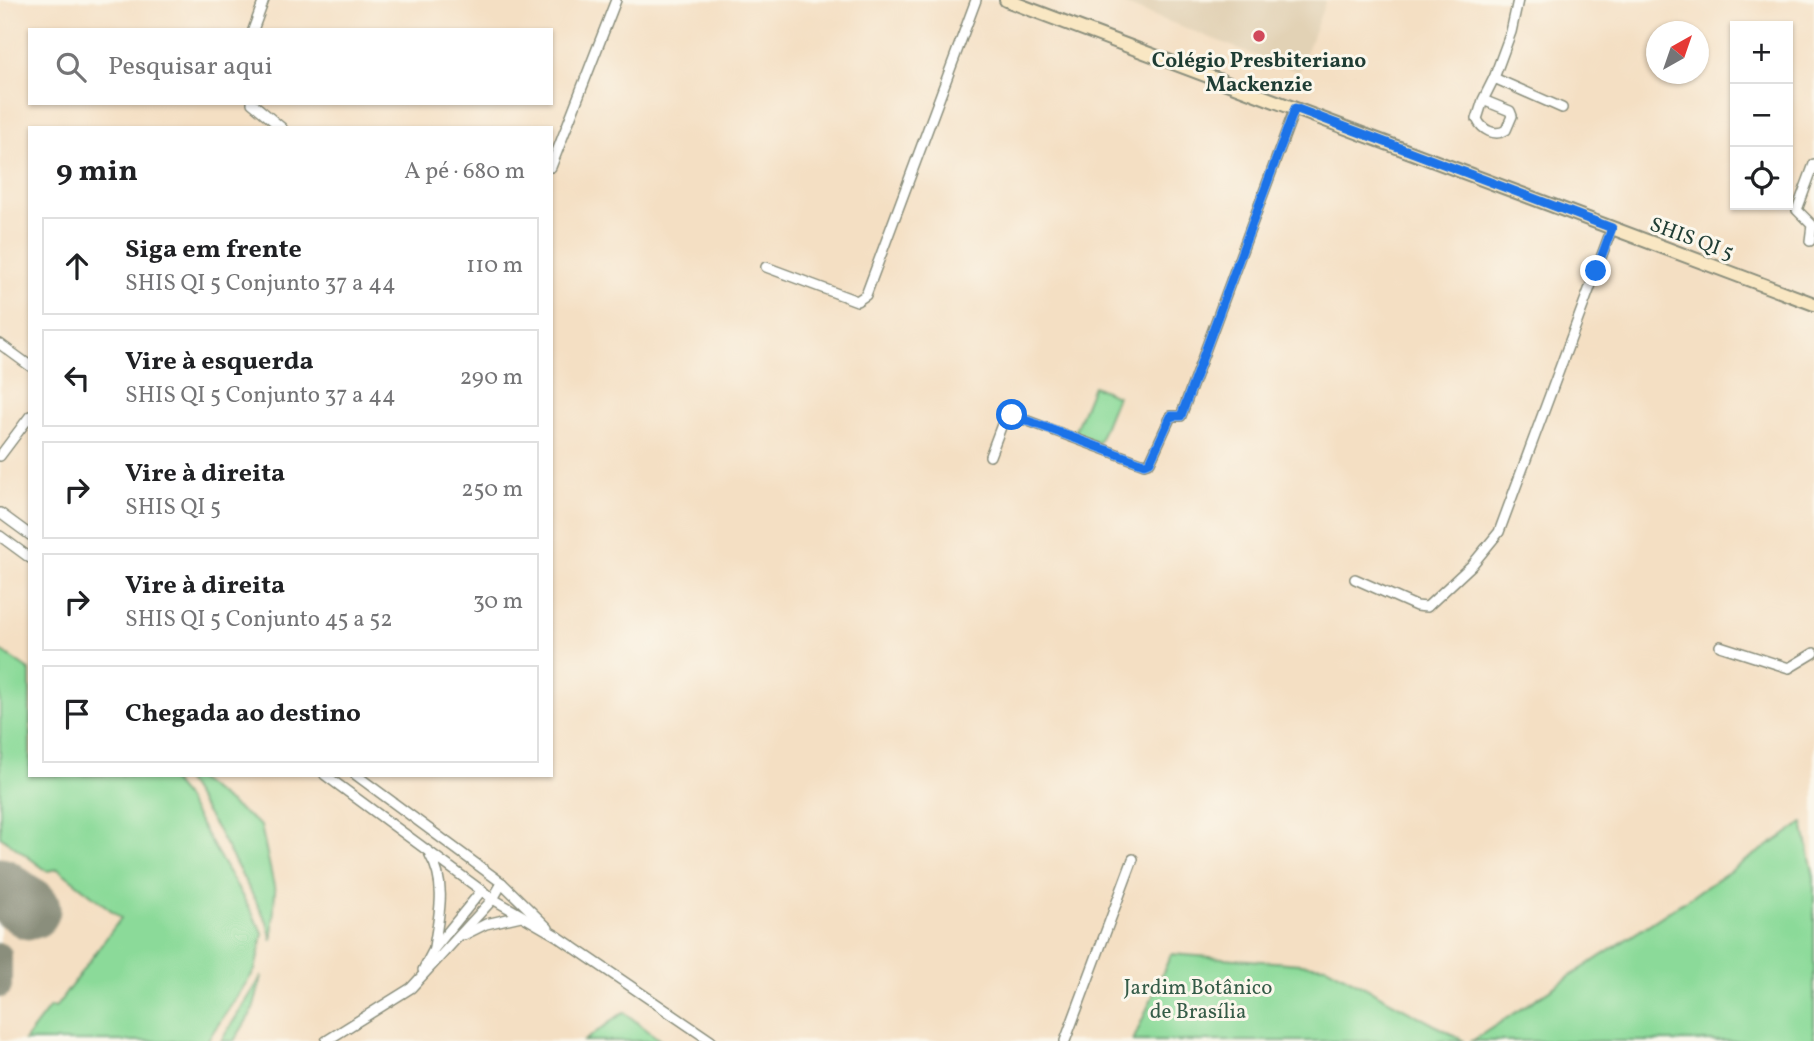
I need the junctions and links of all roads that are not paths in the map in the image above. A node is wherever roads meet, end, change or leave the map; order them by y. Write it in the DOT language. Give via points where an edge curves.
graph roads {
  1 [pos="264,0"];
  2 [pos="616,0"];
  3 [pos="976,0"];
  4 [pos="1006,0"];
  5 [pos="1518,0"];
  6 [pos="254,28"];
  7 [pos="1494,78"];
  8 [pos="1483,100"];
  9 [pos="254,105"];
  10 [pos="1295,108"];
  11 [pos="1562,108"];
  12 [pos="280,126"];
  13 [pos="553,162"];
  14 [pos="1814,163"];
  15 [pos="1612,228"];
  16 [pos="1810,241"];
  17 [pos="766,267"];
  18 [pos="1814,304"];
  19 [pos="0,344"];
  20 [pos="28,365"];
  21 [pos="28,419"];
  22 [pos="0,456"];
  23 [pos="990,456"];
  24 [pos="0,513"];
  25 [pos="28,534"];
  26 [pos="0,536"];
  27 [pos="28,537"];
  28 [pos="26,555"];
  29 [pos="1354,579"];
  30 [pos="1720,646"];
  31 [pos="1814,653"];
  32 [pos="328,777"];
  33 [pos="359,777"];
  34 [pos="428,850"];
  35 [pos="1133,859"];
  36 [pos="502,883"];
  37 [pos="482,890"];
  38 [pos="493,898"];
  39 [pos="521,916"];
  40 [pos="557,936"];
  41 [pos="459,937"];
  42 [pos="434,949"];
  43 [pos="418,980"];
  44 [pos="326,1041"];
  45 [pos="711,1041"];
  46 [pos="1065,1041"];
  1 -- 6 [label="street"];
  2 -- 13 [label="street"];
  3 -- 17 [label="street" via="866,295 857,301"];
  4 -- 10 [label="street, SHIS QI 5"];
  5 -- 7 [label="street"];
  7 -- 8 [label="street"];
  7 -- 11 [label="street"];
  9 -- 12 [label="street"];
  10 -- 15 [label="street, SHIS QI 5"];
  10 -- 23 [label="street" via="1181,416 1171,416 1150,462 1144,464 1012,415 1004,419"];
  14 -- 16 [label="street" via="1797,210 1812,225"];
  15 -- 18 [label="street, SHIS QI 5"];
  15 -- 29 [label="street" via="1499,533 1427,607"];
  19 -- 20 [label="street"];
  21 -- 22 [label="street"];
  24 -- 25 [label="street"];
  26 -- 28 [label="street"];
  27 -- 28 [label="street" via="20,541"];
  30 -- 31 [label="street" via="1789,668"];
  32 -- 34 [label="street"];
  33 -- 36 [label="street"];
  34 -- 37 [label="street"];
  34 -- 42 [label="street" via="442,889"];
  35 -- 46 [label="street"];
  36 -- 38 [label="street"];
  36 -- 40 [label="street"];
  37 -- 38 [label="street"];
  37 -- 42 [label="street"];
  38 -- 39 [label="street"];
  38 -- 41 [label="street"];
  39 -- 40 [label="street"];
  39 -- 41 [label="street" via="486,923"];
  40 -- 45 [label="street"];
  41 -- 43 [label="street"];
  42 -- 43 [label="street"];
  43 -- 44 [label="street" via="400,997"];
}
